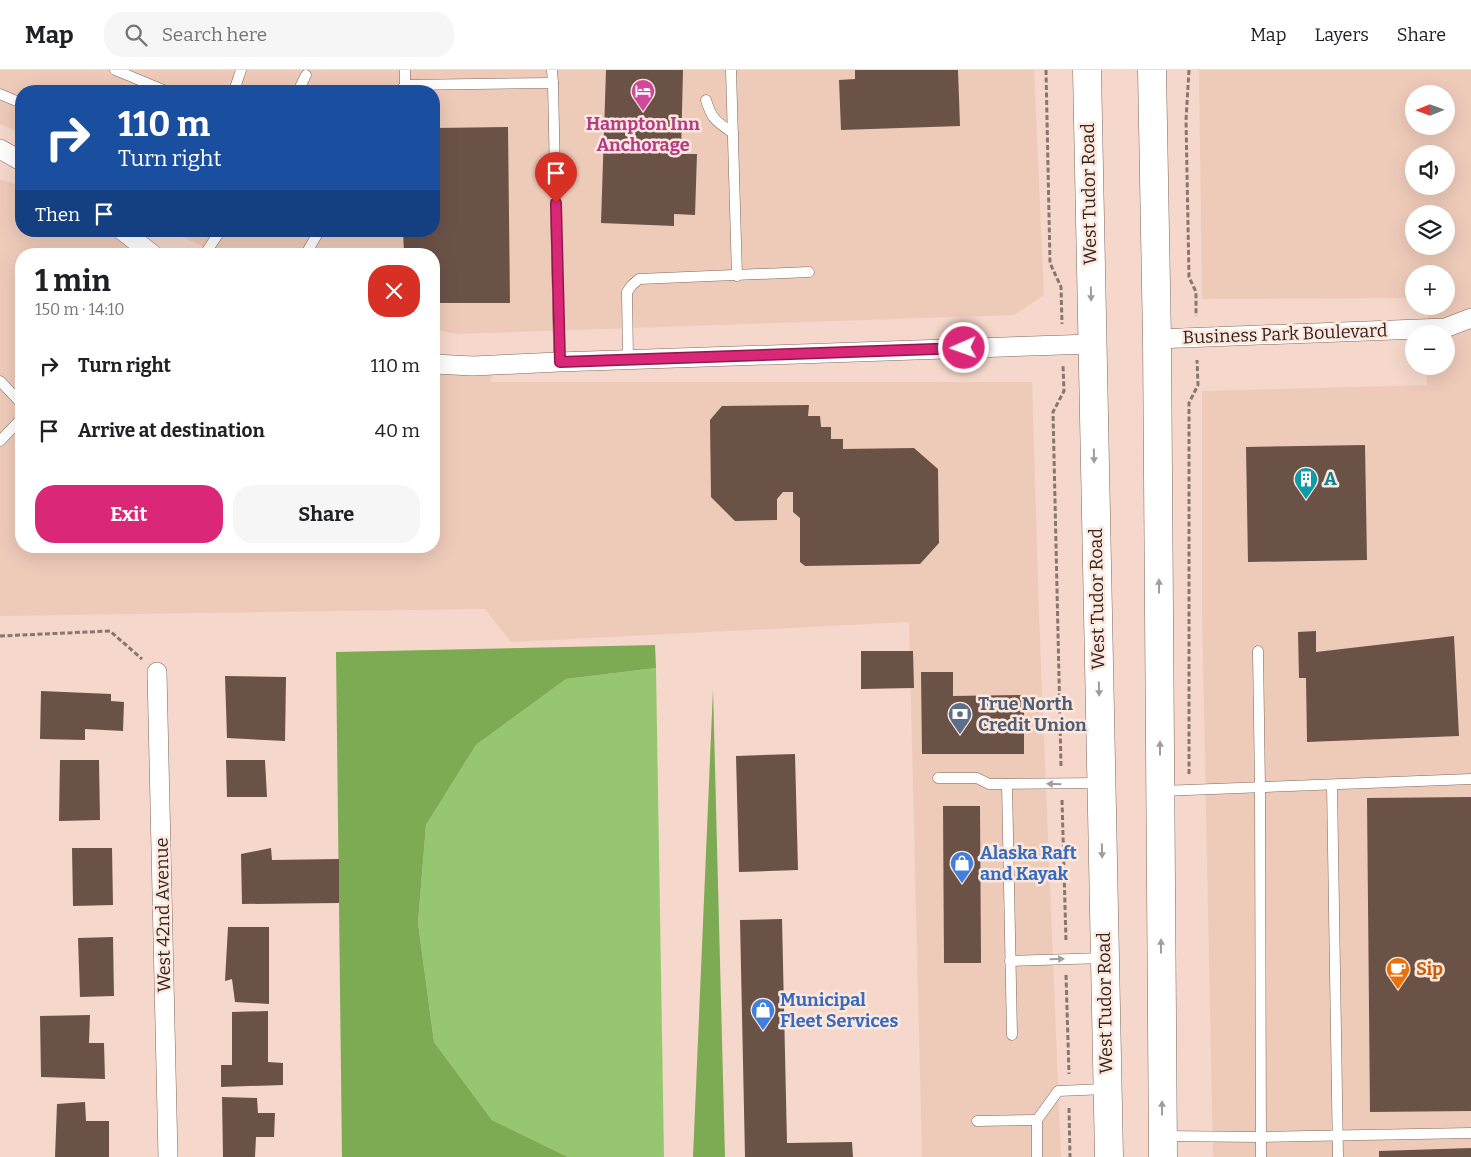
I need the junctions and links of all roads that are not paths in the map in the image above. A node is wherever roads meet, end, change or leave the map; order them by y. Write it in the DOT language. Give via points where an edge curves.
graph roads {
  1 [pos="114,70"];
  2 [pos="240,70"];
  3 [pos="405,70"];
  4 [pos="552,70"];
  5 [pos="731,70"];
  6 [pos="1087,70"];
  7 [pos="1152,70"];
  8 [pos="1161,70"];
  9 [pos="306,75"];
  10 [pos="552,84"];
  11 [pos="151,85"];
  12 [pos="236,85"];
  13 [pos="301,85"];
  14 [pos="402,85"];
  15 [pos="440,87"];
  16 [pos="0,94"];
  17 [pos="15,100"];
  18 [pos="706,100"];
  19 [pos="1154,132"];
  20 [pos="733,133"];
  21 [pos="0,149"];
  22 [pos="15,157"];
  23 [pos="130,237"];
  24 [pos="216,237"];
  25 [pos="316,237"];
  26 [pos="144,248"];
  27 [pos="209,248"];
  28 [pos="309,248"];
  29 [pos="809,272"];
  30 [pos="737,276"];
  31 [pos="1471,318"];
  32 [pos="1157,339"];
  33 [pos="1092,344"];
  34 [pos="628,360"];
  35 [pos="560,362"];
  36 [pos="440,364"];
  37 [pos="0,381"];
  38 [pos="15,397"];
  39 [pos="15,426"];
  40 [pos="0,442"];
  41 [pos="1258,651"];
  42 [pos="157,672"];
  43 [pos="938,778"];
  44 [pos="1471,779"];
  45 [pos="1006,784"];
  46 [pos="1101,784"];
  47 [pos="1332,785"];
  48 [pos="1260,787"];
  49 [pos="1160,791"];
  50 [pos="1104,958"];
  51 [pos="1010,961"];
  52 [pos="1012,1035"];
  53 [pos="1107,1089"];
  54 [pos="1036,1120"];
  55 [pos="977,1121"];
  56 [pos="1471,1133"];
  57 [pos="1338,1136"];
  58 [pos="1261,1137"];
  59 [pos="1163,1147"];
  60 [pos="168,1157"];
  61 [pos="1037,1157"];
  62 [pos="1108,1157"];
  63 [pos="1261,1157"];
  64 [pos="1338,1157"];
  1 -- 11 [label="lane"];
  2 -- 12 [label="lane"];
  3 -- 14 [label="lane"];
  4 -- 10 [label="lane"];
  5 -- 20 [label="lane"];
  6 -- 33 [label="main road, West Tudor Road, one-way"];
  7 -- 19 [label="main road"];
  8 -- 19 [label="main road"];
  9 -- 13 [label="lane"];
  10 -- 15 [label="lane"];
  10 -- 35 [label="lane"];
  16 -- 17 [label="lane"];
  18 -- 20 [label="lane" via="710,114"];
  19 -- 32 [label="main road"];
  20 -- 30 [label="lane"];
  21 -- 22 [label="street"];
  23 -- 26 [label="street"];
  24 -- 27 [label="lane"];
  25 -- 28 [label="lane"];
  29 -- 30 [label="lane"];
  30 -- 34 [label="lane" via="639,279 627,292"];
  31 -- 32 [label="street, Business Park Boulevard" via="1445,328"];
  49 -- 32 [label="main road, one-way"];
  33 -- 34 [label="street"];
  33 -- 46 [label="main road, West Tudor Road, one-way"];
  34 -- 35 [label="street"];
  35 -- 36 [label="street"];
  37 -- 38 [label="lane"];
  39 -- 40 [label="lane"];
  41 -- 48 [label="lane"];
  42 -- 60 [label="street, West 42nd Avenue"];
  43 -- 45 [label="lane" via="977,778 989,784"];
  44 -- 47 [label="lane"];
  46 -- 45 [label="lane, one-way"];
  45 -- 51 [label="lane"];
  46 -- 50 [label="main road, West Tudor Road, one-way"];
  47 -- 48 [label="lane"];
  47 -- 57 [label="lane"];
  48 -- 49 [label="lane"];
  48 -- 58 [label="lane"];
  59 -- 49 [label="main road, one-way"];
  51 -- 50 [label="lane, one-way"];
  50 -- 53 [label="main road, West Tudor Road"];
  51 -- 52 [label="lane"];
  53 -- 54 [label="lane" via="1058,1091"];
  53 -- 62 [label="main road, West Tudor Road"];
  54 -- 55 [label="lane"];
  54 -- 61 [label="lane"];
  56 -- 57 [label="lane"];
  57 -- 58 [label="lane"];
  57 -- 64 [label="lane"];
  58 -- 59 [label="lane"];
  58 -- 63 [label="lane"];
}
